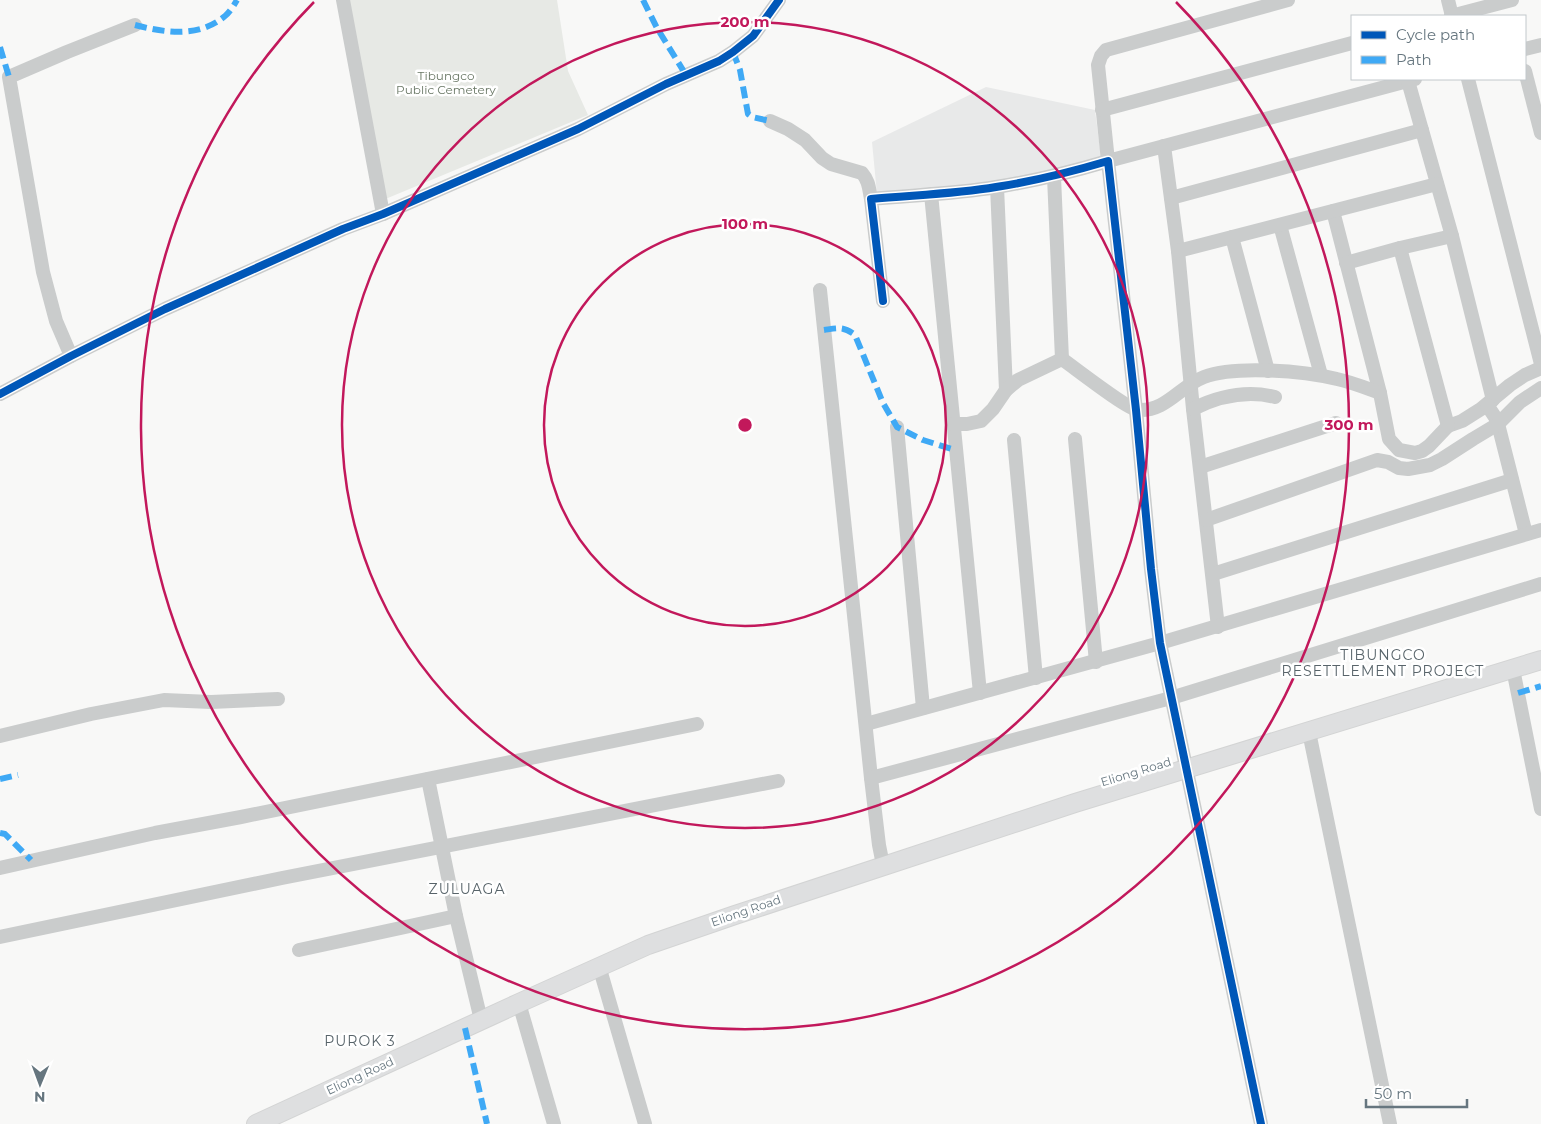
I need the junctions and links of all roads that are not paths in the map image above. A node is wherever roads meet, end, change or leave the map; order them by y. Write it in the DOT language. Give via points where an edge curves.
graph roads {
  1 [pos="343,0"];
  2 [pos="779,0"];
  3 [pos="1288,0"];
  4 [pos="1448,0"];
  5 [pos="1512,0"];
  6 [pos="1452,15"];
  7 [pos="1456,15"];
  8 [pos="135,25"];
  9 [pos="1351,43"];
  10 [pos="1541,45"];
  11 [pos="1526,50"];
  12 [pos="1526,75"];
  13 [pos="1412,80"];
  14 [pos="1468,80"];
  15 [pos="1102,110"];
  16 [pos="770,122"];
  17 [pos="1422,130"];
  18 [pos="1541,133"];
  19 [pos="1164,146"];
  20 [pos="1108,161"];
  21 [pos="1054,177"];
  22 [pos="1437,184"];
  23 [pos="997,187"];
  24 [pos="931,194"];
  25 [pos="1171,198"];
  26 [pos="871,199"];
  27 [pos="1332,211"];
  28 [pos="383,214"];
  29 [pos="1280,225"];
  30 [pos="1452,236"];
  31 [pos="1232,237"];
  32 [pos="1400,248"];
  33 [pos="1178,251"];
  34 [pos="1346,263"];
  35 [pos="820,290"];
  36 [pos="882,301"];
  37 [pos="71,356"];
  38 [pos="1062,359"];
  39 [pos="1541,364"];
  40 [pos="1541,368"];
  41 [pos="1268,371"];
  42 [pos="1321,375"];
  43 [pos="1191,384"];
  44 [pos="1541,388"];
  45 [pos="1006,390"];
  46 [pos="1380,393"];
  47 [pos="0,394"];
  48 [pos="1275,397"];
  49 [pos="1136,410"];
  50 [pos="1193,410"];
  51 [pos="1492,410"];
  52 [pos="1336,423"];
  53 [pos="952,424"];
  54 [pos="1448,426"];
  55 [pos="897,427"];
  56 [pos="1075,439"];
  57 [pos="1014,440"];
  58 [pos="1200,467"];
  59 [pos="1512,480"];
  60 [pos="1206,520"];
  61 [pos="1541,530"];
  62 [pos="1526,534"];
  63 [pos="1212,574"];
  64 [pos="1541,584"];
  65 [pos="1218,627"];
  66 [pos="1160,643"];
  67 [pos="1541,660"];
  68 [pos="1096,662"];
  69 [pos="1513,669"];
  70 [pos="1036,678"];
  71 [pos="980,693"];
  72 [pos="1170,698"];
  73 [pos="278,699"];
  74 [pos="923,708"];
  75 [pos="697,724"];
  76 [pos="866,724"];
  77 [pos="1309,732"];
  78 [pos="0,736"];
  79 [pos="1186,768"];
  80 [pos="871,778"];
  81 [pos="428,779"];
  82 [pos="778,781"];
  83 [pos="1541,809"];
  84 [pos="442,847"];
  85 [pos="883,865"];
  86 [pos="0,868"];
  87 [pos="456,916"];
  88 [pos="0,937"];
  89 [pos="299,950"];
  90 [pos="599,966"];
  91 [pos="519,1003"];
  92 [pos="481,1020"];
  93 [pos="279,1119"];
  94 [pos="256,1124"];
  95 [pos="554,1124"];
  96 [pos="644,1124"];
  97 [pos="1261,1124"];
  98 [pos="1390,1124"];
  1 -- 28 [label="street"];
  2 -- 28 [label="street" via="753,36 719,61 578,129"];
  3 -- 15 [label="street" via="1106,50 1098,65"];
  4 -- 6 [label="street"];
  5 -- 7 [label="street"];
  8 -- 37 [label="street" via="9,77 43,272 56,321"];
  9 -- 15 [label="street"];
  10 -- 11 [label="street"];
  12 -- 18 [label="street"];
  13 -- 17 [label="street"];
  13 -- 19 [label="street"];
  14 -- 39 [label="street"];
  15 -- 20 [label="street"];
  16 -- 26 [label="street" via="805,140 831,164 862,173"];
  17 -- 22 [label="street"];
  17 -- 25 [label="street"];
  19 -- 20 [label="street"];
  19 -- 25 [label="street"];
  20 -- 21 [label="street"];
  20 -- 49 [label="street"];
  21 -- 23 [label="street"];
  21 -- 38 [label="street"];
  22 -- 27 [label="street"];
  22 -- 30 [label="street"];
  23 -- 24 [label="street"];
  23 -- 45 [label="street"];
  24 -- 26 [label="street"];
  24 -- 53 [label="street"];
  25 -- 33 [label="street"];
  26 -- 36 [label="street"];
  27 -- 29 [label="street"];
  27 -- 34 [label="street"];
  28 -- 37 [label="street" via="165,309"];
  29 -- 31 [label="street"];
  29 -- 42 [label="street"];
  30 -- 32 [label="street"];
  30 -- 51 [label="street"];
  31 -- 33 [label="street"];
  31 -- 41 [label="street"];
  32 -- 34 [label="street"];
  32 -- 54 [label="street"];
  33 -- 43 [label="street"];
  34 -- 46 [label="street"];
  35 -- 76 [label="street"];
  37 -- 47 [label="street"];
  38 -- 45 [label="street" via="1018,380"];
  38 -- 49 [label="street"];
  40 -- 51 [label="street" via="1510,384"];
  41 -- 42 [label="street"];
  41 -- 43 [label="street" via="1225,373"];
  42 -- 46 [label="street"];
  43 -- 49 [label="street" via="1165,404"];
  43 -- 50 [label="street"];
  44 -- 51 [label="street" via="1520,402"];
  45 -- 53 [label="street" via="981,421"];
  46 -- 54 [label="street" via="1389,439 1399,450 1422,451"];
  48 -- 50 [label="street" via="1249,393 1223,397"];
  49 -- 66 [label="street"];
  50 -- 58 [label="street"];
  51 -- 54 [label="street"];
  51 -- 59 [label="street"];
  51 -- 60 [label="street" via="1473,439 1430,465 1408,469 1377,460"];
  52 -- 58 [label="street"];
  53 -- 71 [label="street"];
  55 -- 74 [label="street"];
  56 -- 68 [label="street"];
  57 -- 70 [label="street"];
  58 -- 60 [label="street"];
  59 -- 62 [label="street"];
  59 -- 63 [label="street"];
  60 -- 63 [label="street"];
  61 -- 62 [label="street"];
  62 -- 65 [label="street"];
  63 -- 65 [label="street"];
  64 -- 72 [label="street"];
  65 -- 66 [label="street"];
  66 -- 68 [label="street"];
  66 -- 72 [label="street"];
  67 -- 69 [label="main road, Eliong Road"];
  68 -- 70 [label="street"];
  69 -- 77 [label="main road, Eliong Road"];
  69 -- 83 [label="street"];
  70 -- 71 [label="street"];
  71 -- 74 [label="street"];
  72 -- 79 [label="street"];
  72 -- 80 [label="street"];
  73 -- 78 [label="street" via="156,701"];
  74 -- 76 [label="street"];
  75 -- 81 [label="street"];
  76 -- 80 [label="street"];
  77 -- 79 [label="main road, Eliong Road"];
  77 -- 98 [label="street"];
  79 -- 85 [label="main road, Eliong Road"];
  79 -- 97 [label="street"];
  80 -- 85 [label="street"];
  81 -- 84 [label="street"];
  81 -- 86 [label="street" via="155,833"];
  82 -- 84 [label="street"];
  84 -- 87 [label="street"];
  84 -- 88 [label="street"];
  85 -- 90 [label="main road, Eliong Road" via="648,945"];
  87 -- 89 [label="street"];
  87 -- 92 [label="street"];
  90 -- 91 [label="main road, Eliong Road"];
  90 -- 96 [label="street"];
  91 -- 92 [label="main road, Eliong Road"];
  91 -- 95 [label="street"];
  92 -- 93 [label="main road, Eliong Road"];
  93 -- 94 [label="main road, Eliong Road"];
}
